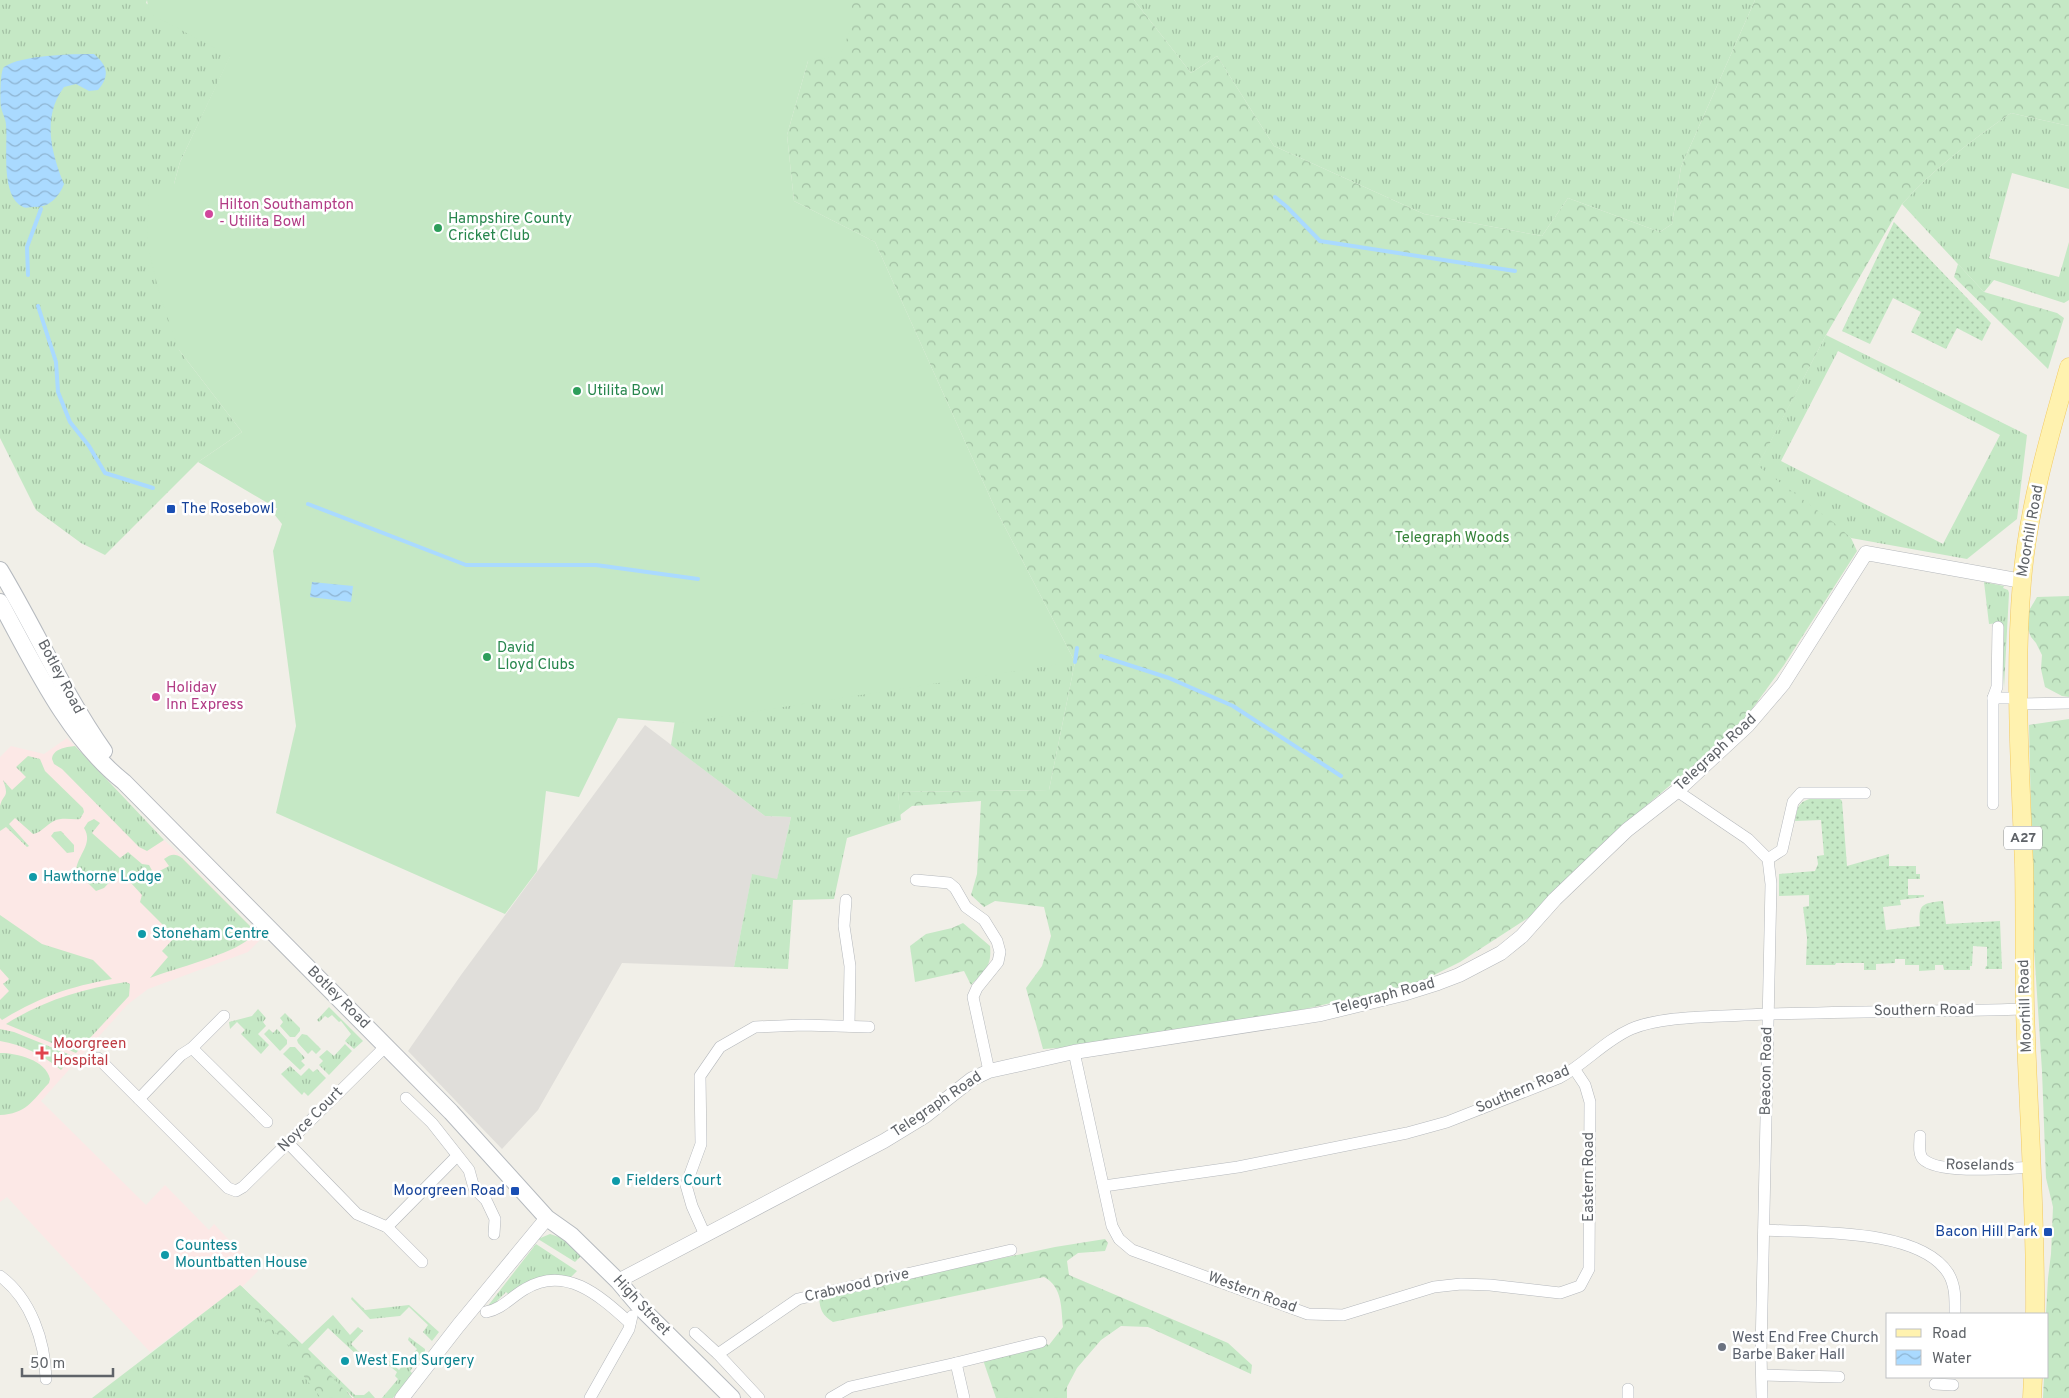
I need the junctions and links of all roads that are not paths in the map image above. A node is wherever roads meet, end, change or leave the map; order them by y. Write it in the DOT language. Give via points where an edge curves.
graph roads {
  1 [pos="2069,366"];
  2 [pos="0,570"];
  3 [pos="2022,581"];
  4 [pos="0,602"];
  5 [pos="1998,626"];
  6 [pos="1994,698"];
  7 [pos="2018,701"];
  8 [pos="2069,703"];
  9 [pos="124,782"];
  10 [pos="1677,791"];
  11 [pos="1866,793"];
  12 [pos="1993,804"];
  13 [pos="1768,860"];
  14 [pos="916,880"];
  15 [pos="846,900"];
  16 [pos="2025,1009"];
  17 [pos="1769,1014"];
  18 [pos="224,1016"];
  19 [pos="849,1026"];
  20 [pos="869,1027"];
  21 [pos="386,1046"];
  22 [pos="192,1048"];
  23 [pos="1074,1052"];
  24 [pos="98,1058"];
  25 [pos="1575,1070"];
  26 [pos="989,1071"];
  27 [pos="406,1098"];
  28 [pos="139,1099"];
  29 [pos="267,1122"];
  30 [pos="1920,1136"];
  31 [pos="288,1144"];
  32 [pos="457,1156"];
  33 [pos="2032,1167"];
  34 [pos="1104,1186"];
  35 [pos="547,1218"];
  36 [pos="387,1227"];
  37 [pos="1764,1230"];
  38 [pos="494,1234"];
  39 [pos="705,1234"];
  40 [pos="1010,1250"];
  41 [pos="422,1262"];
  42 [pos="0,1276"];
  43 [pos="618,1281"];
  44 [pos="1580,1286"];
  45 [pos="640,1307"];
  46 [pos="486,1312"];
  47 [pos="1955,1313"];
  48 [pos="2035,1313"];
  49 [pos="630,1323"];
  50 [pos="695,1333"];
  51 [pos="1041,1342"];
  52 [pos="718,1354"];
  53 [pos="956,1364"];
  54 [pos="1763,1375"];
  55 [pos="46,1378"];
  56 [pos="1839,1378"];
  57 [pos="2033,1378"];
  58 [pos="402,1398"];
  59 [pos="590,1398"];
  60 [pos="732,1398"];
  61 [pos="759,1398"];
  62 [pos="831,1398"];
  63 [pos="964,1398"];
  64 [pos="1762,1398"];
  65 [pos="2032,1398"];
  1 -- 3 [label="main road, Moorhill Road / A27" via="2033,510"];
  2 -- 9 [label="main road, Botley Road" via="86,726"];
  3 -- 7 [label="main road, Moorhill Road / A27"];
  3 -- 10 [label="street, Telegraph Road" via="1866,553 1783,684 1748,725"];
  4 -- 9 [label="main road, Botley Road" via="76,732 105,767"];
  5 -- 6 [label="street"];
  6 -- 7 [label="street"];
  6 -- 12 [label="street"];
  7 -- 8 [label="street"];
  7 -- 16 [label="main road, Moorhill Road / A27"];
  9 -- 21 [label="main road, Botley Road"];
  10 -- 13 [label="street" via="1748,839"];
  10 -- 23 [label="street, Telegraph Road" via="1627,830 1555,899 1522,936 1501,953 1460,975 1403,994 1321,1014"];
  11 -- 13 [label="street" via="1800,793 1793,802 1782,850"];
  13 -- 17 [label="street, Beacon Road" via="1771,884"];
  14 -- 26 [label="street" via="949,883 966,907 984,920 997,941 998,962 973,997"];
  15 -- 19 [label="street" via="844,926 850,966"];
  16 -- 17 [label="street, Southern Road"];
  16 -- 33 [label="main road, Moorhill Road / A27"];
  17 -- 25 [label="street, Southern Road" via="1650,1023 1613,1039"];
  17 -- 37 [label="street, Beacon Road"];
  18 -- 22 [label="street"];
  19 -- 20 [label="street"];
  19 -- 39 [label="street" via="755,1027 720,1047 700,1076 701,1144 686,1185"];
  21 -- 31 [label="street, Noyce Court"];
  21 -- 35 [label="main road, Botley Road"];
  22 -- 28 [label="street" via="181,1055"];
  22 -- 29 [label="street"];
  23 -- 26 [label="street, Telegraph Road"];
  23 -- 34 [label="street, Western Road"];
  24 -- 28 [label="street"];
  25 -- 34 [label="street, Southern Road" via="1447,1122 1407,1133 1238,1166"];
  25 -- 44 [label="street, Eastern Road" via="1585,1085 1590,1102 1589,1269"];
  26 -- 39 [label="street, Telegraph Road" via="972,1079 925,1116 884,1141"];
  27 -- 32 [label="street" via="432,1123"];
  28 -- 31 [label="street, Noyce Court" via="228,1188 236,1191"];
  30 -- 33 [label="street, Roselands" via="1921,1156 1936,1165 1961,1169"];
  31 -- 36 [label="street" via="357,1214"];
  32 -- 36 [label="street"];
  32 -- 38 [label="street" via="469,1170 474,1188 486,1200 495,1219"];
  33 -- 48 [label="main road, Moorhill Road / A27"];
  34 -- 44 [label="street, Western Road" via="1112,1226 1125,1246 1308,1314 1344,1315 1434,1287 1490,1284 1560,1293"];
  35 -- 43 [label="main road, High Street" via="571,1235"];
  35 -- 58 [label="street"];
  36 -- 41 [label="street"];
  37 -- 47 [label="street" via="1884,1238 1914,1247 1941,1264 1949,1274"];
  37 -- 54 [label="street, Beacon Road"];
  39 -- 43 [label="street, Telegraph Road"];
  40 -- 52 [label="street, Crabwood Drive" via="798,1299"];
  42 -- 55 [label="street" via="26,1306 41,1337"];
  43 -- 45 [label="main road, High Street"];
  45 -- 49 [label="street"];
  45 -- 60 [label="main road, High Street"];
  46 -- 49 [label="street" via="496,1310 534,1284 555,1280 591,1290"];
  49 -- 59 [label="street" via="630,1329"];
  50 -- 52 [label="street"];
  51 -- 53 [label="street"];
  52 -- 61 [label="street"];
  53 -- 62 [label="street" via="850,1387"];
  53 -- 63 [label="street"];
  54 -- 56 [label="street"];
  54 -- 64 [label="street, Beacon Road"];
  57 -- 65 [label="main road"];
}
